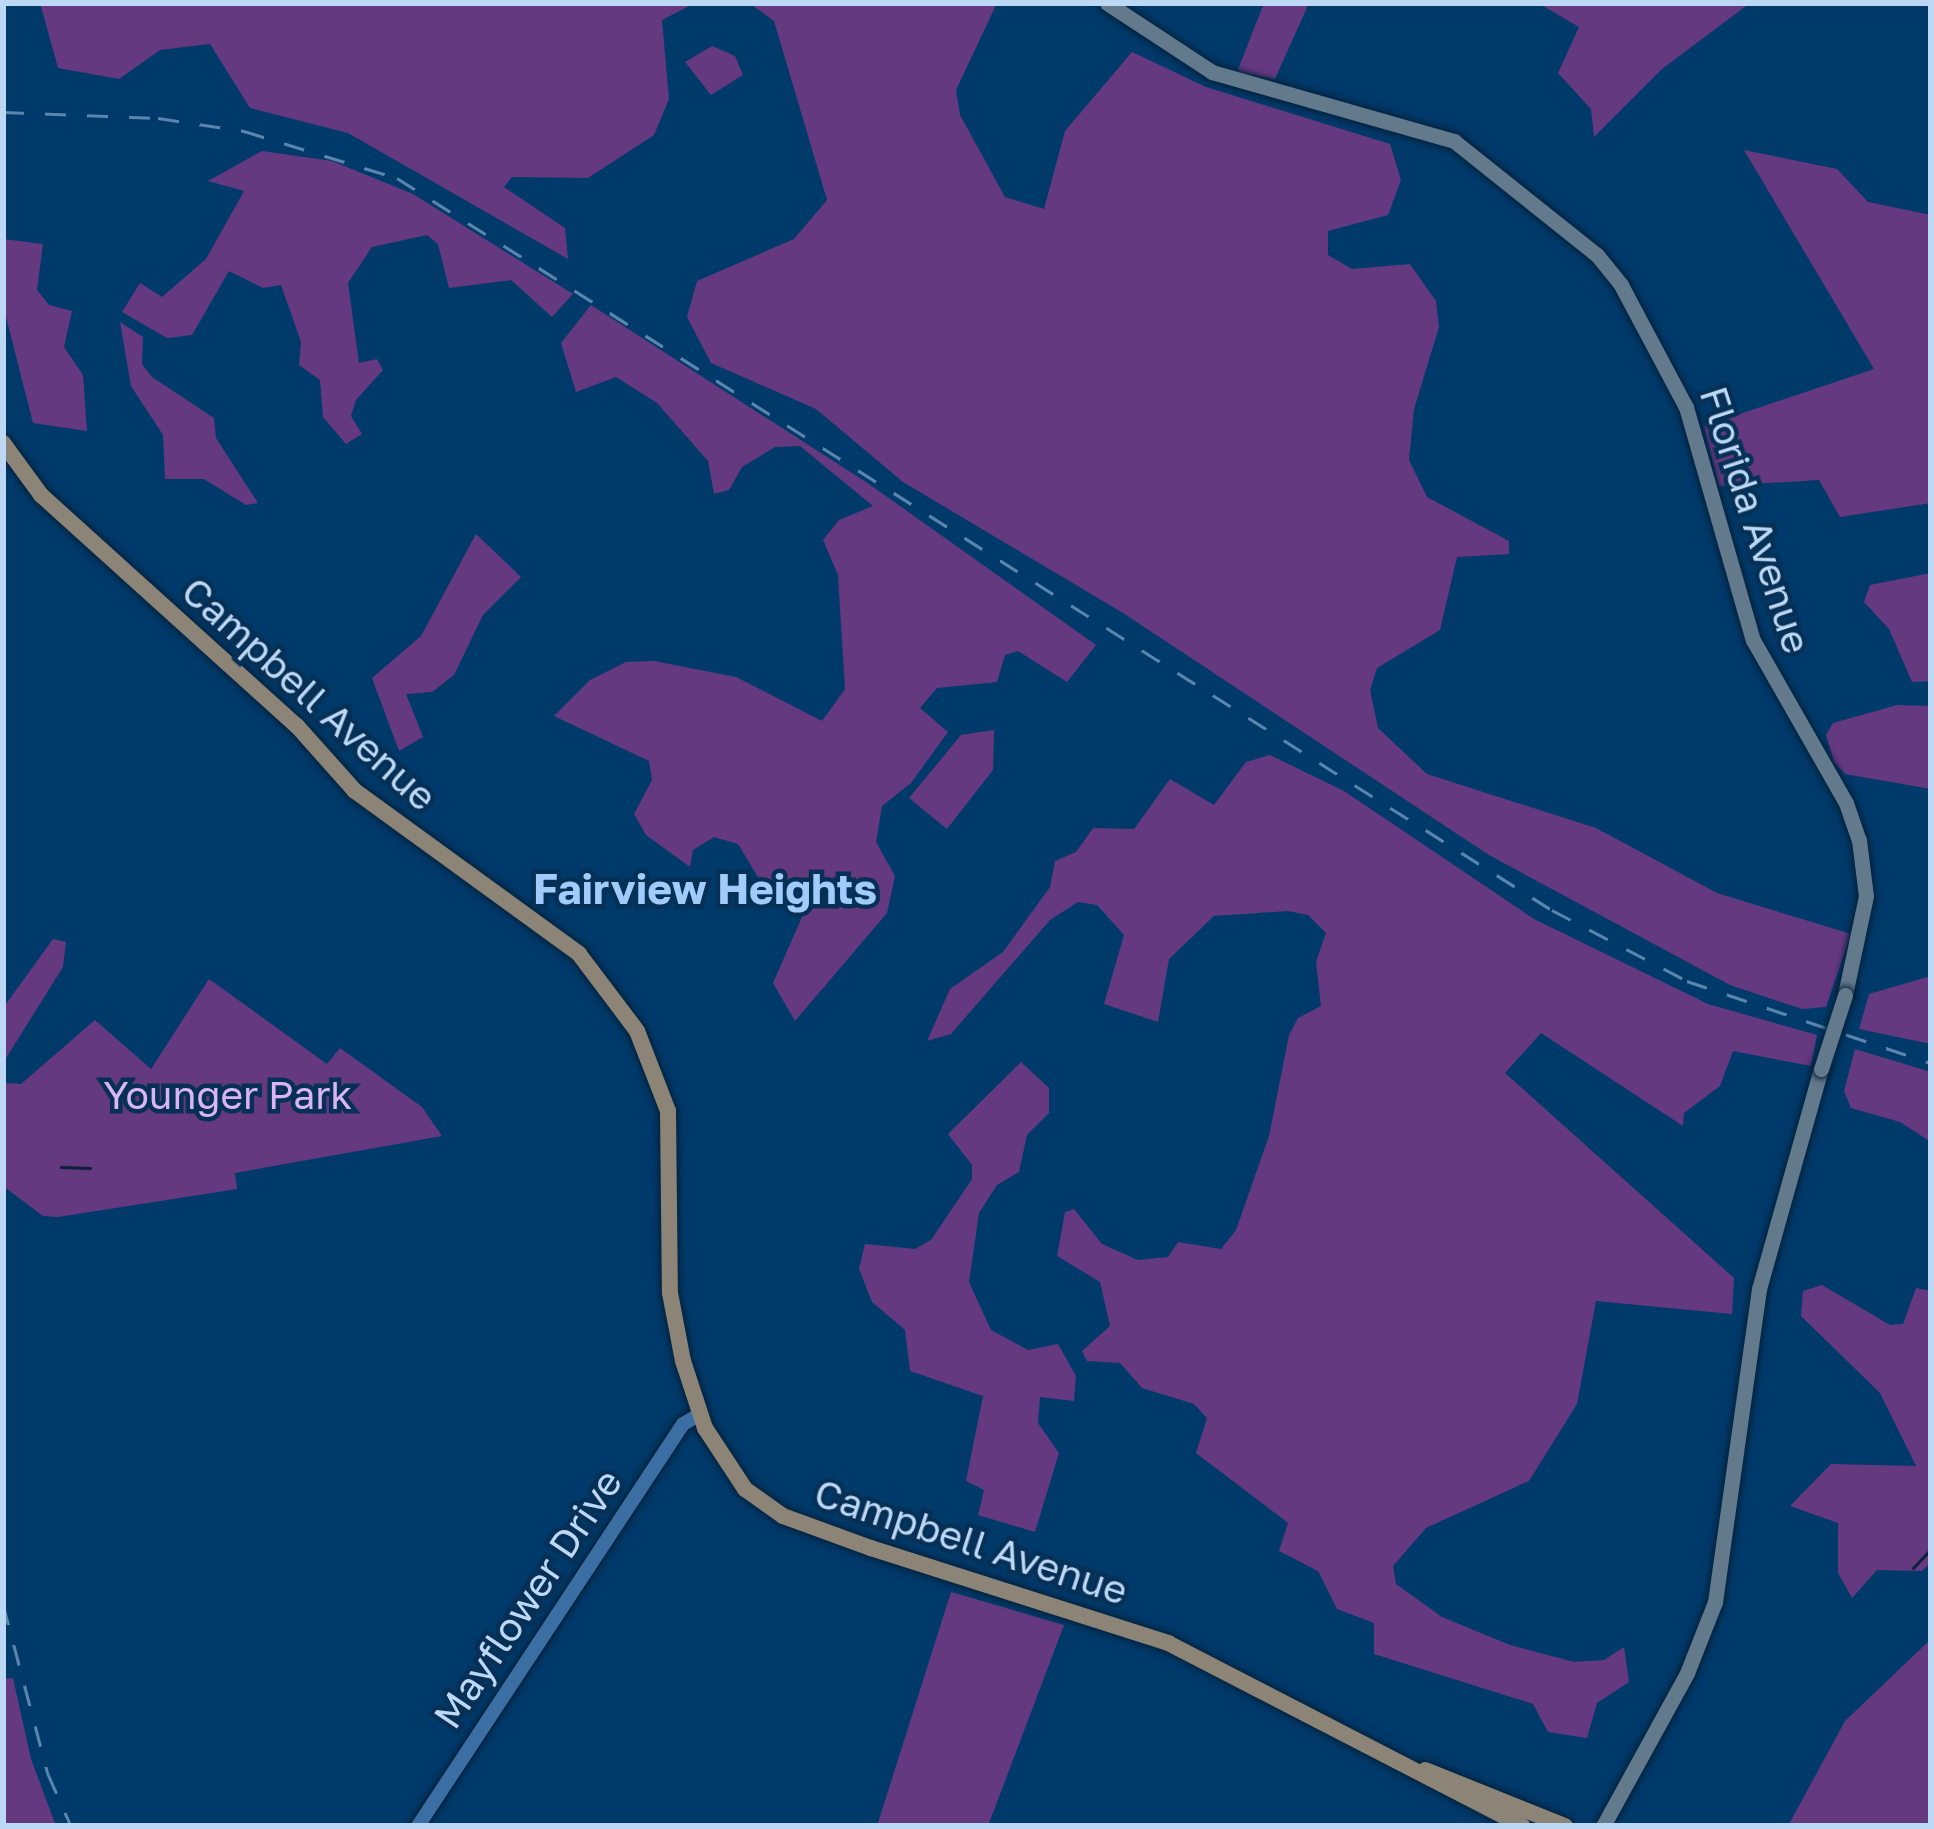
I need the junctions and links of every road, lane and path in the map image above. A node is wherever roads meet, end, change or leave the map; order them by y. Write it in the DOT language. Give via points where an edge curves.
graph roads {
  1 [pos="1107,3"];
  2 [pos="3,443"];
  3 [pos="700,1414"];
  4 [pos="1424,1770"];
  5 [pos="418,1826"];
  6 [pos="1522,1826"];
  7 [pos="1565,1826"];
  8 [pos="1603,1826"];
  1 -- 8 [label="main road, Florida Avenue, bridge" via="1212,72 1454,141 1597,255 1622,285 1686,407 1753,640 1859,840 1866,896 1759,1289 1715,1602 1687,1673"];
  2 -- 3 [label="main road, Campbell Avenue" via="41,495 297,726 377,810 579,954 637,1031 668,1111 670,1293"];
  3 -- 4 [label="main road, Campbell Avenue" via="736,1478 783,1516 1168,1643"];
  3 -- 5 [label="street, Mayflower Drive" via="683,1424"];
  4 -- 6 [label="main road, Campbell Avenue"];
  4 -- 7 [label="main road, Campbell Avenue"];
}
